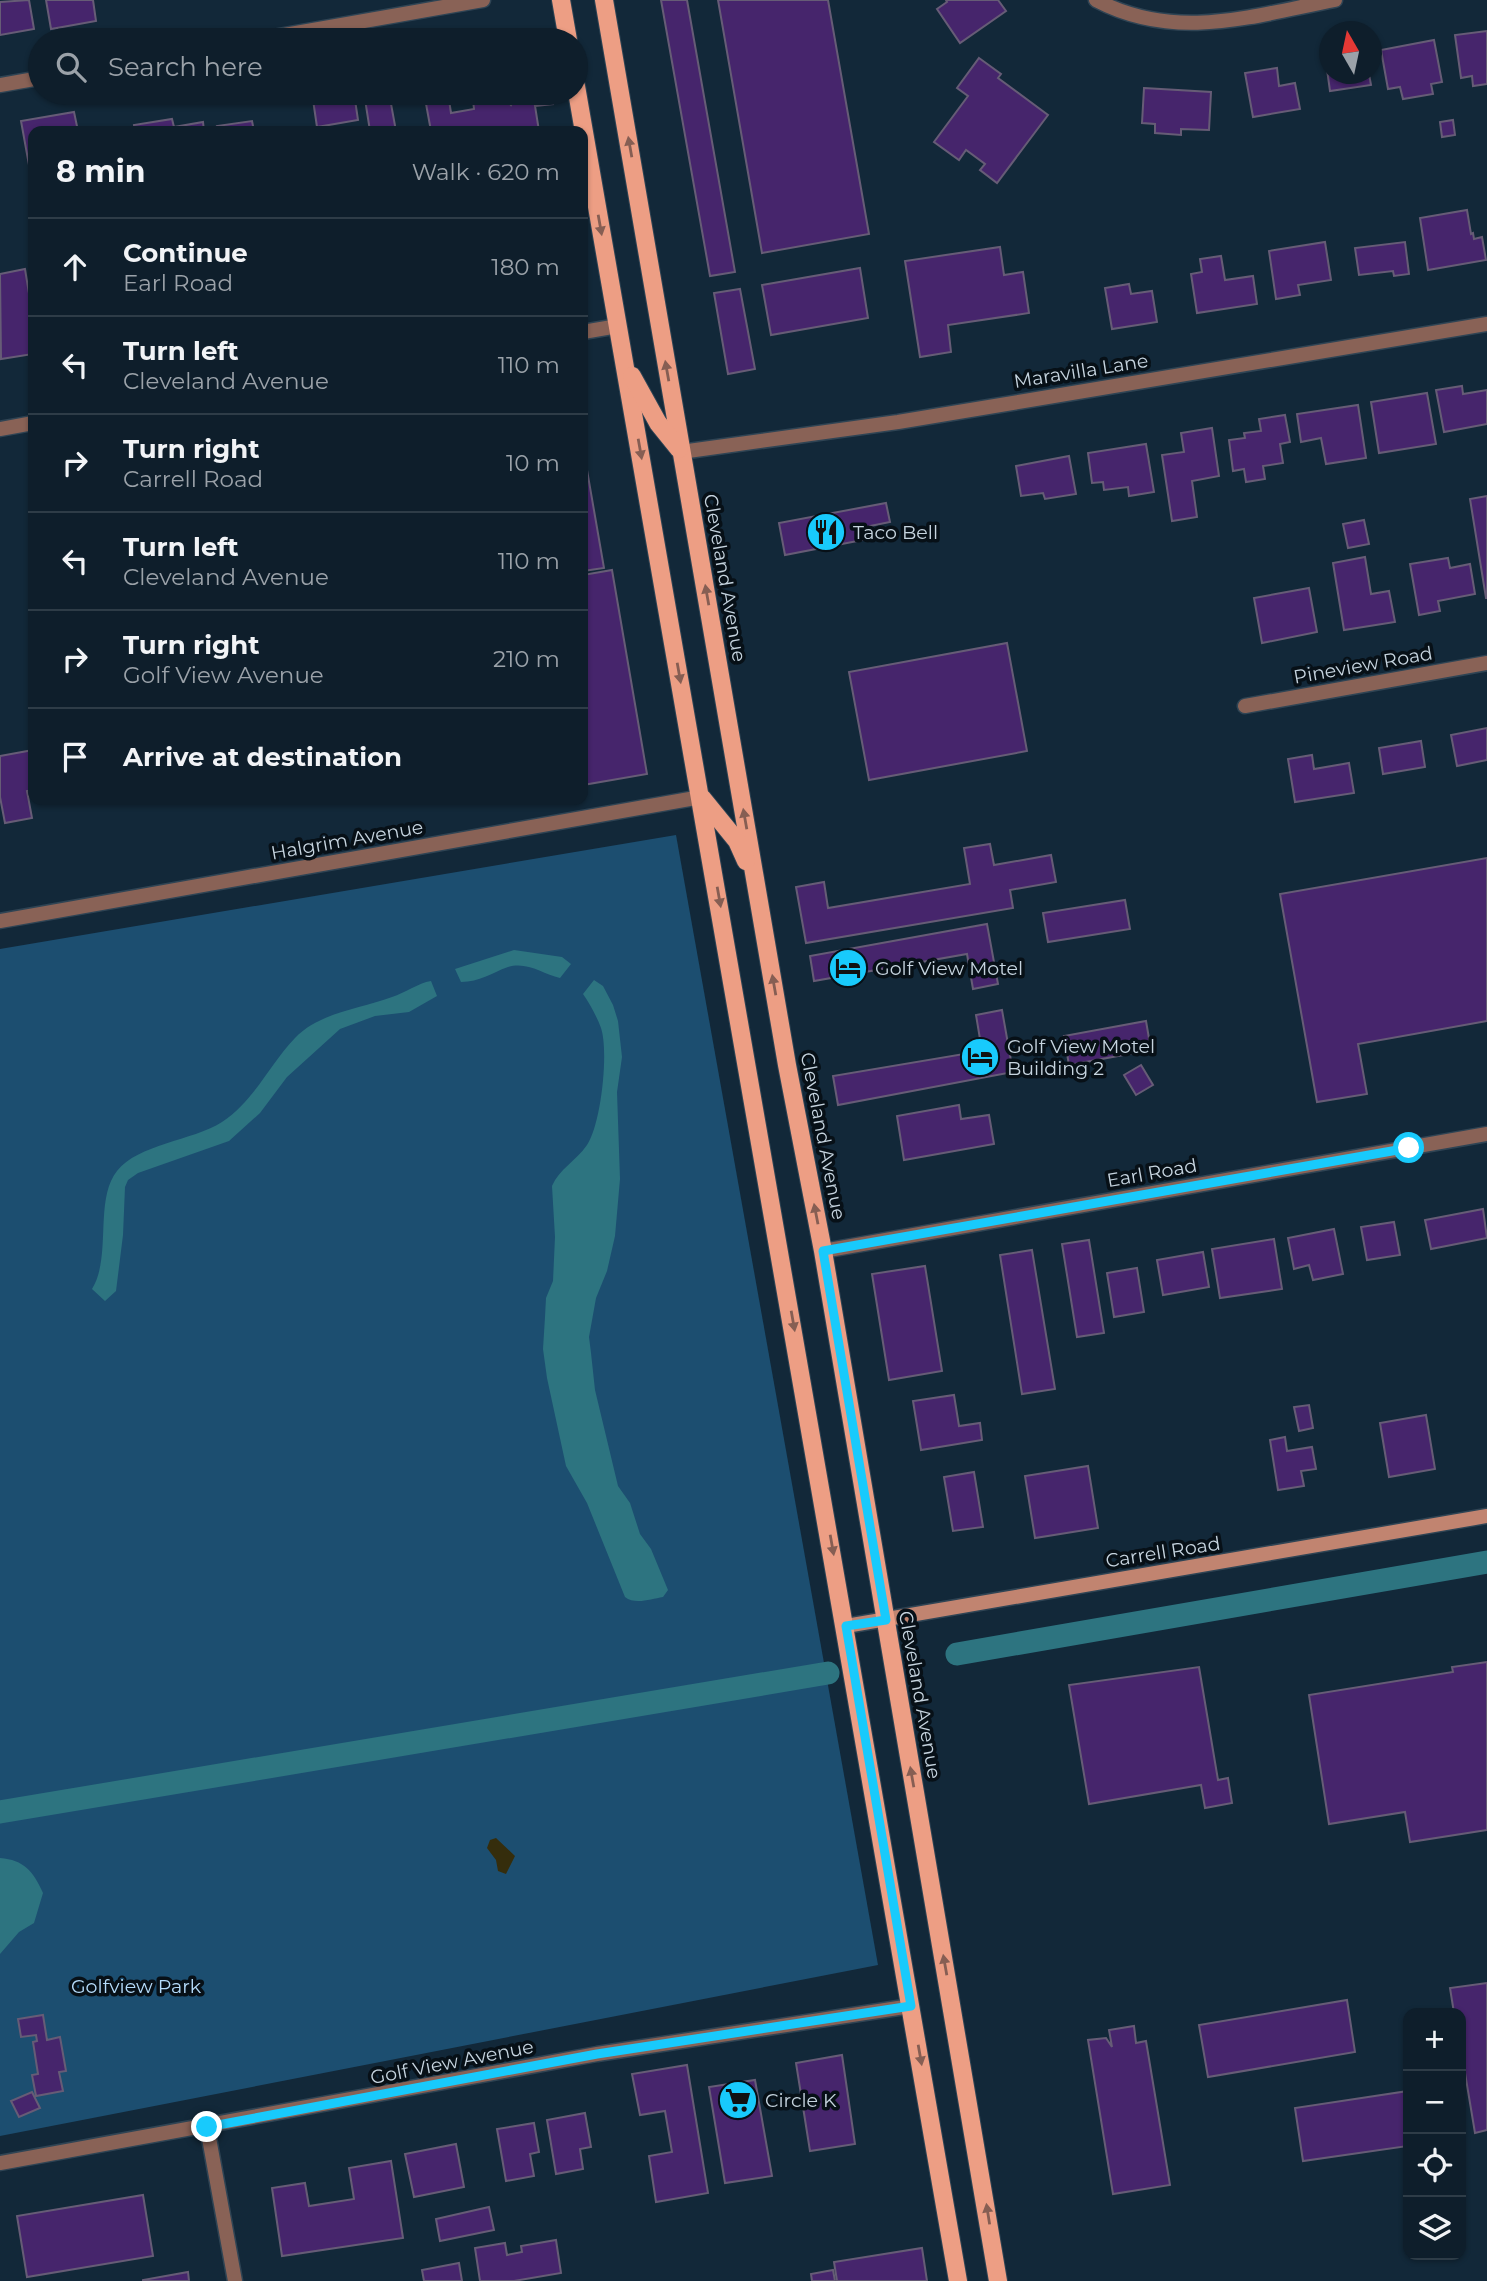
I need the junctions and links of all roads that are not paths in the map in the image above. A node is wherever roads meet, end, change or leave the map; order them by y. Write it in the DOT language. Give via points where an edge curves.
graph roads {
  1 [pos="483,0"];
  2 [pos="561,0"];
  3 [pos="604,0"];
  4 [pos="1096,0"];
  5 [pos="1335,0"];
  6 [pos="324,28"];
  7 [pos="566,28"];
  8 [pos="28,80"];
  9 [pos="0,85"];
  10 [pos="579,105"];
  11 [pos="583,126"];
  12 [pos="588,155"];
  13 [pos="1487,324"];
  14 [pos="618,326"];
  15 [pos="588,331"];
  16 [pos="625,364"];
  17 [pos="28,424"];
  18 [pos="0,429"];
  19 [pos="681,452"];
  20 [pos="1487,663"];
  21 [pos="1245,706"];
  22 [pos="701,797"];
  23 [pos="757,886"];
  24 [pos="0,921"];
  25 [pos="1487,1134"];
  26 [pos="823,1251"];
  27 [pos="1487,1516"];
  28 [pos="886,1620"];
  29 [pos="846,1626"];
  30 [pos="911,2006"];
  31 [pos="207,2127"];
  32 [pos="0,2163"];
  33 [pos="235,2281"];
  34 [pos="958,2281"];
  35 [pos="998,2281"];
  1 -- 6 [label="street"];
  2 -- 7 [label="main road"];
  19 -- 3 [label="main road, Cleveland Avenue, one-way"];
  4 -- 5 [label="street" via="1149,21 1173,24 1230,20"];
  8 -- 9 [label="street"];
  10 -- 11 [label="main road, one-way"];
  12 -- 14 [label="main road, one-way"];
  13 -- 19 [label="street, Maravilla Lane" via="898,422"];
  14 -- 15 [label="street"];
  14 -- 16 [label="main road"];
  16 -- 19 [label="main road" via="658,423"];
  16 -- 22 [label="main road, one-way"];
  17 -- 18 [label="street"];
  23 -- 19 [label="main road, Cleveland Avenue, one-way"];
  20 -- 21 [label="street, Pineview Road"];
  22 -- 23 [label="main road" via="737,841"];
  22 -- 24 [label="street, Halgrim Avenue"];
  22 -- 29 [label="main road, one-way"];
  26 -- 23 [label="main road, Cleveland Avenue, one-way"];
  25 -- 26 [label="street, Earl Road"];
  26 -- 28 [label="main road, Cleveland Avenue"];
  27 -- 28 [label="street, Carrell Road"];
  28 -- 29 [label="street, Carrell Road"];
  35 -- 28 [label="main road, Cleveland Avenue, one-way"];
  29 -- 30 [label="main road"];
  30 -- 31 [label="street, Golf View Avenue" via="597,2054"];
  30 -- 34 [label="main road, one-way"];
  31 -- 32 [label="street, Golf View Avenue"];
  31 -- 33 [label="street"];
}
